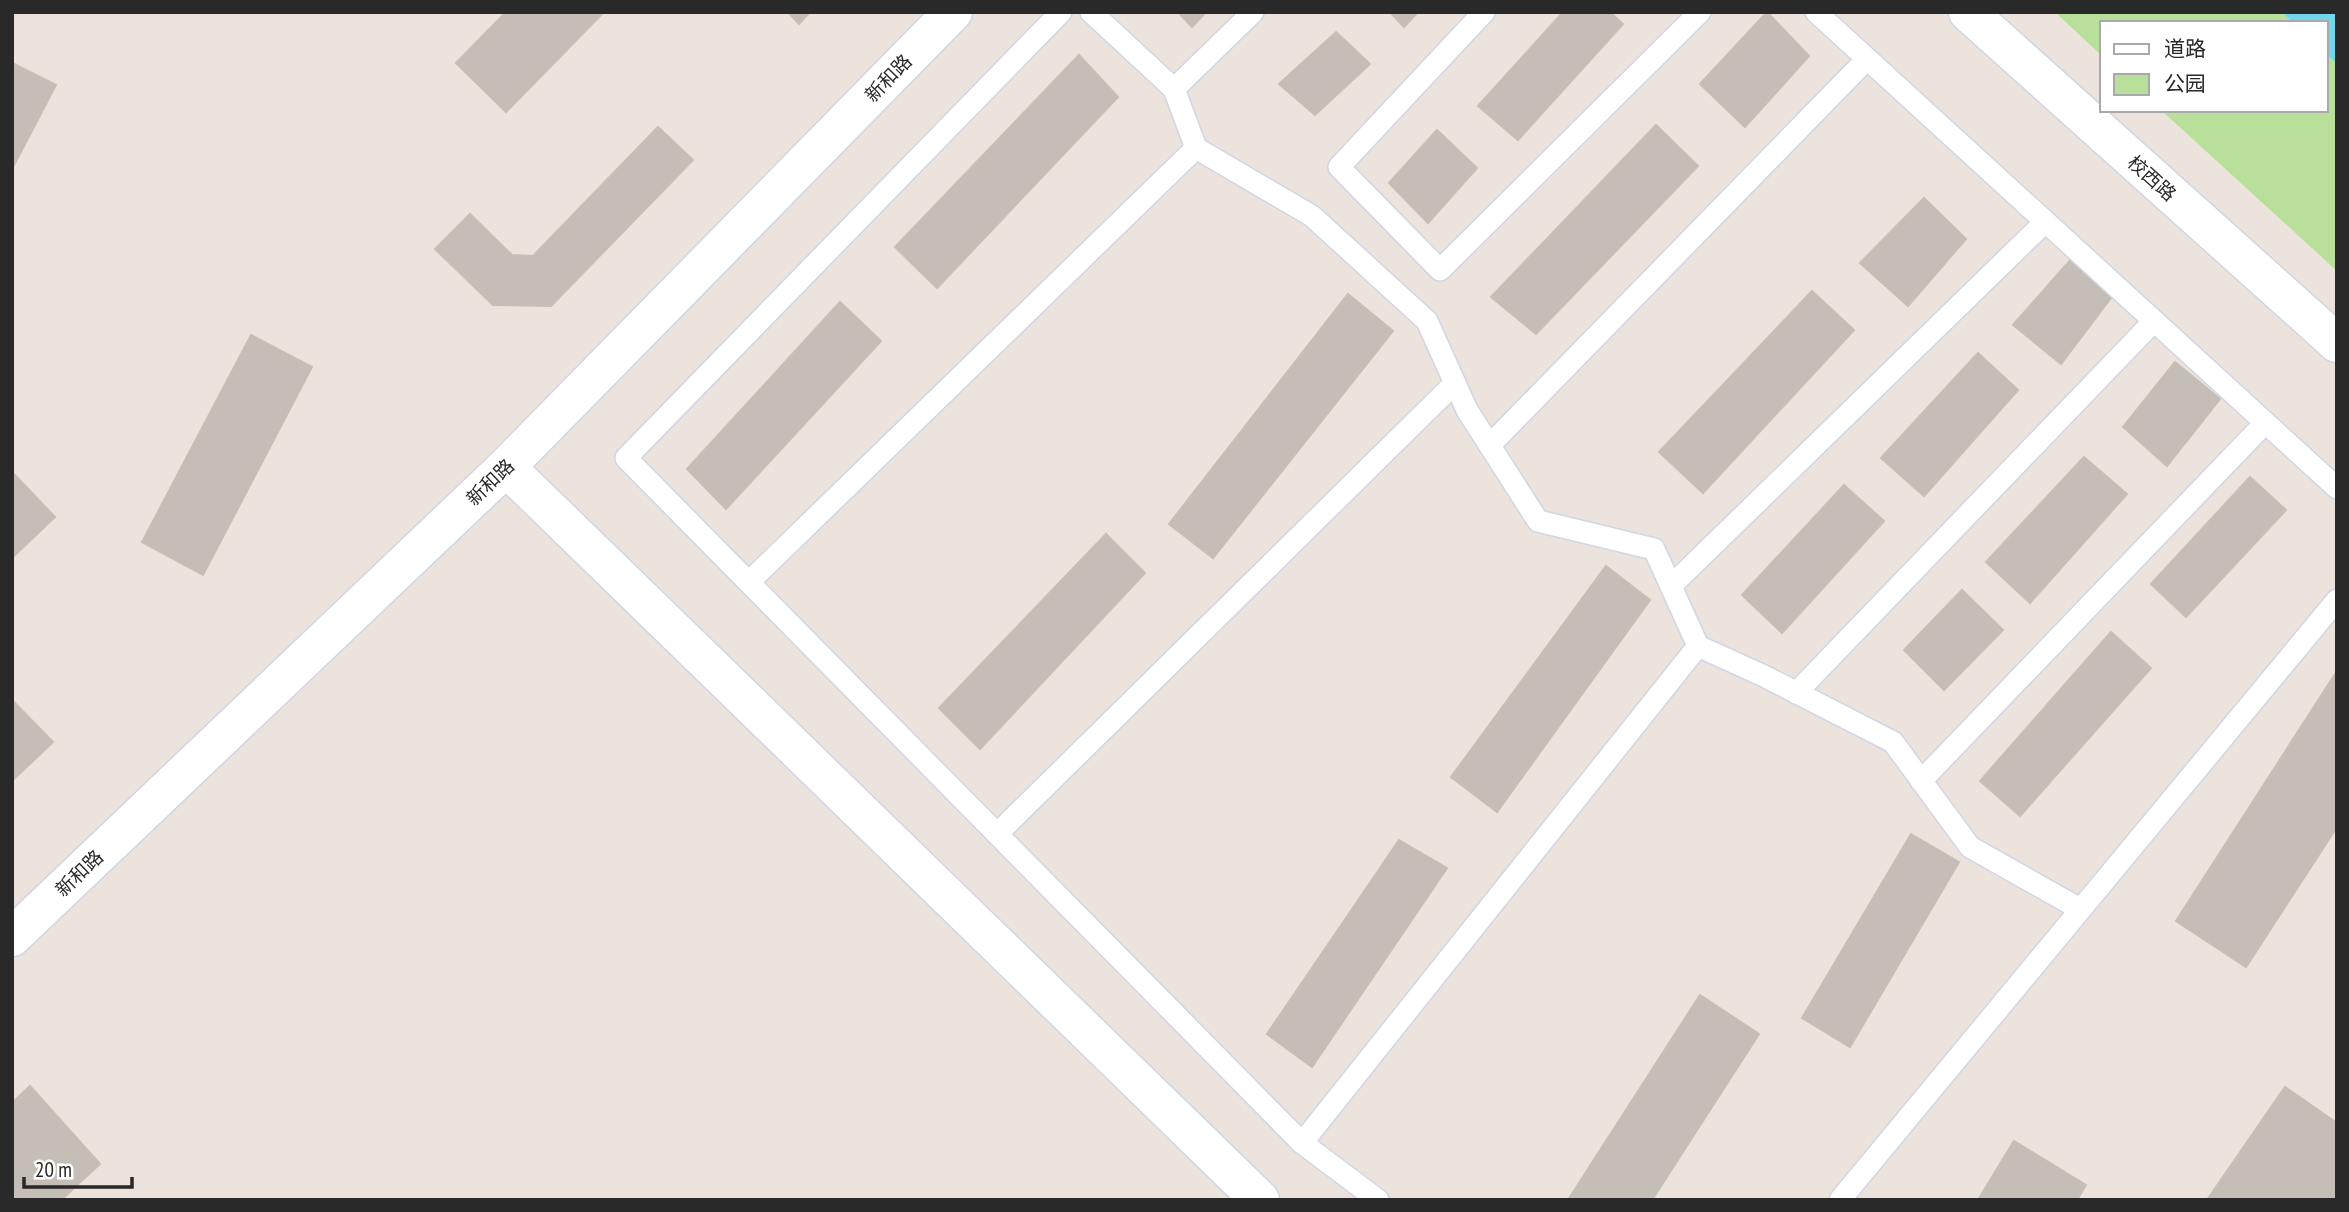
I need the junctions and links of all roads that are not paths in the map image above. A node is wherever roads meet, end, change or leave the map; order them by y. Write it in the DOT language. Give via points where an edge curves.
graph roads {
  1 [pos="953,12"];
  2 [pos="1061,12"];
  3 [pos="1091,12"];
  4 [pos="1253,12"];
  5 [pos="1484,12"];
  6 [pos="1700,12"];
  7 [pos="1816,12"];
  8 [pos="1968,12"];
  9 [pos="1867,59"];
  10 [pos="1174,89"];
  11 [pos="1196,148"];
  12 [pos="2045,222"];
  13 [pos="2154,321"];
  14 [pos="2337,343"];
  15 [pos="1455,383"];
  16 [pos="2265,423"];
  17 [pos="1490,445"];
  18 [pos="506,467"];
  19 [pos="2337,488"];
  20 [pos="749,582"];
  21 [pos="1671,586"];
  22 [pos="2337,600"];
  23 [pos="1698,646"];
  24 [pos="1796,693"];
  25 [pos="1921,781"];
  26 [pos="997,834"];
  27 [pos="2080,909"];
  28 [pos="12,937"];
  29 [pos="1302,1143"];
  30 [pos="1261,1200"];
  31 [pos="1378,1200"];
  32 [pos="1840,1200"];
  1 -- 18 [label="street, 新和路"];
  2 -- 20 [label="lane" via="626,458"];
  3 -- 10 [label="lane"];
  4 -- 10 [label="lane"];
  5 -- 6 [label="lane" via="1339,167 1440,270"];
  7 -- 9 [label="lane"];
  8 -- 14 [label="street, 校西路"];
  9 -- 12 [label="lane"];
  9 -- 17 [label="lane"];
  10 -- 11 [label="lane"];
  11 -- 15 [label="lane" via="1312,216 1427,321"];
  11 -- 20 [label="lane"];
  12 -- 13 [label="lane"];
  12 -- 21 [label="lane"];
  13 -- 16 [label="lane"];
  13 -- 24 [label="lane"];
  15 -- 17 [label="lane"];
  15 -- 26 [label="lane"];
  16 -- 19 [label="lane"];
  16 -- 25 [label="lane"];
  17 -- 21 [label="lane" via="1538,521 1654,548"];
  18 -- 28 [label="street, 新和路"];
  18 -- 30 [label="street"];
  20 -- 26 [label="lane"];
  21 -- 23 [label="lane"];
  22 -- 27 [label="lane"];
  23 -- 24 [label="lane"];
  23 -- 29 [label="lane"];
  24 -- 25 [label="lane" via="1893,743"];
  25 -- 27 [label="lane" via="1970,847"];
  26 -- 29 [label="lane"];
  27 -- 32 [label="lane"];
  29 -- 31 [label="lane"];
}
